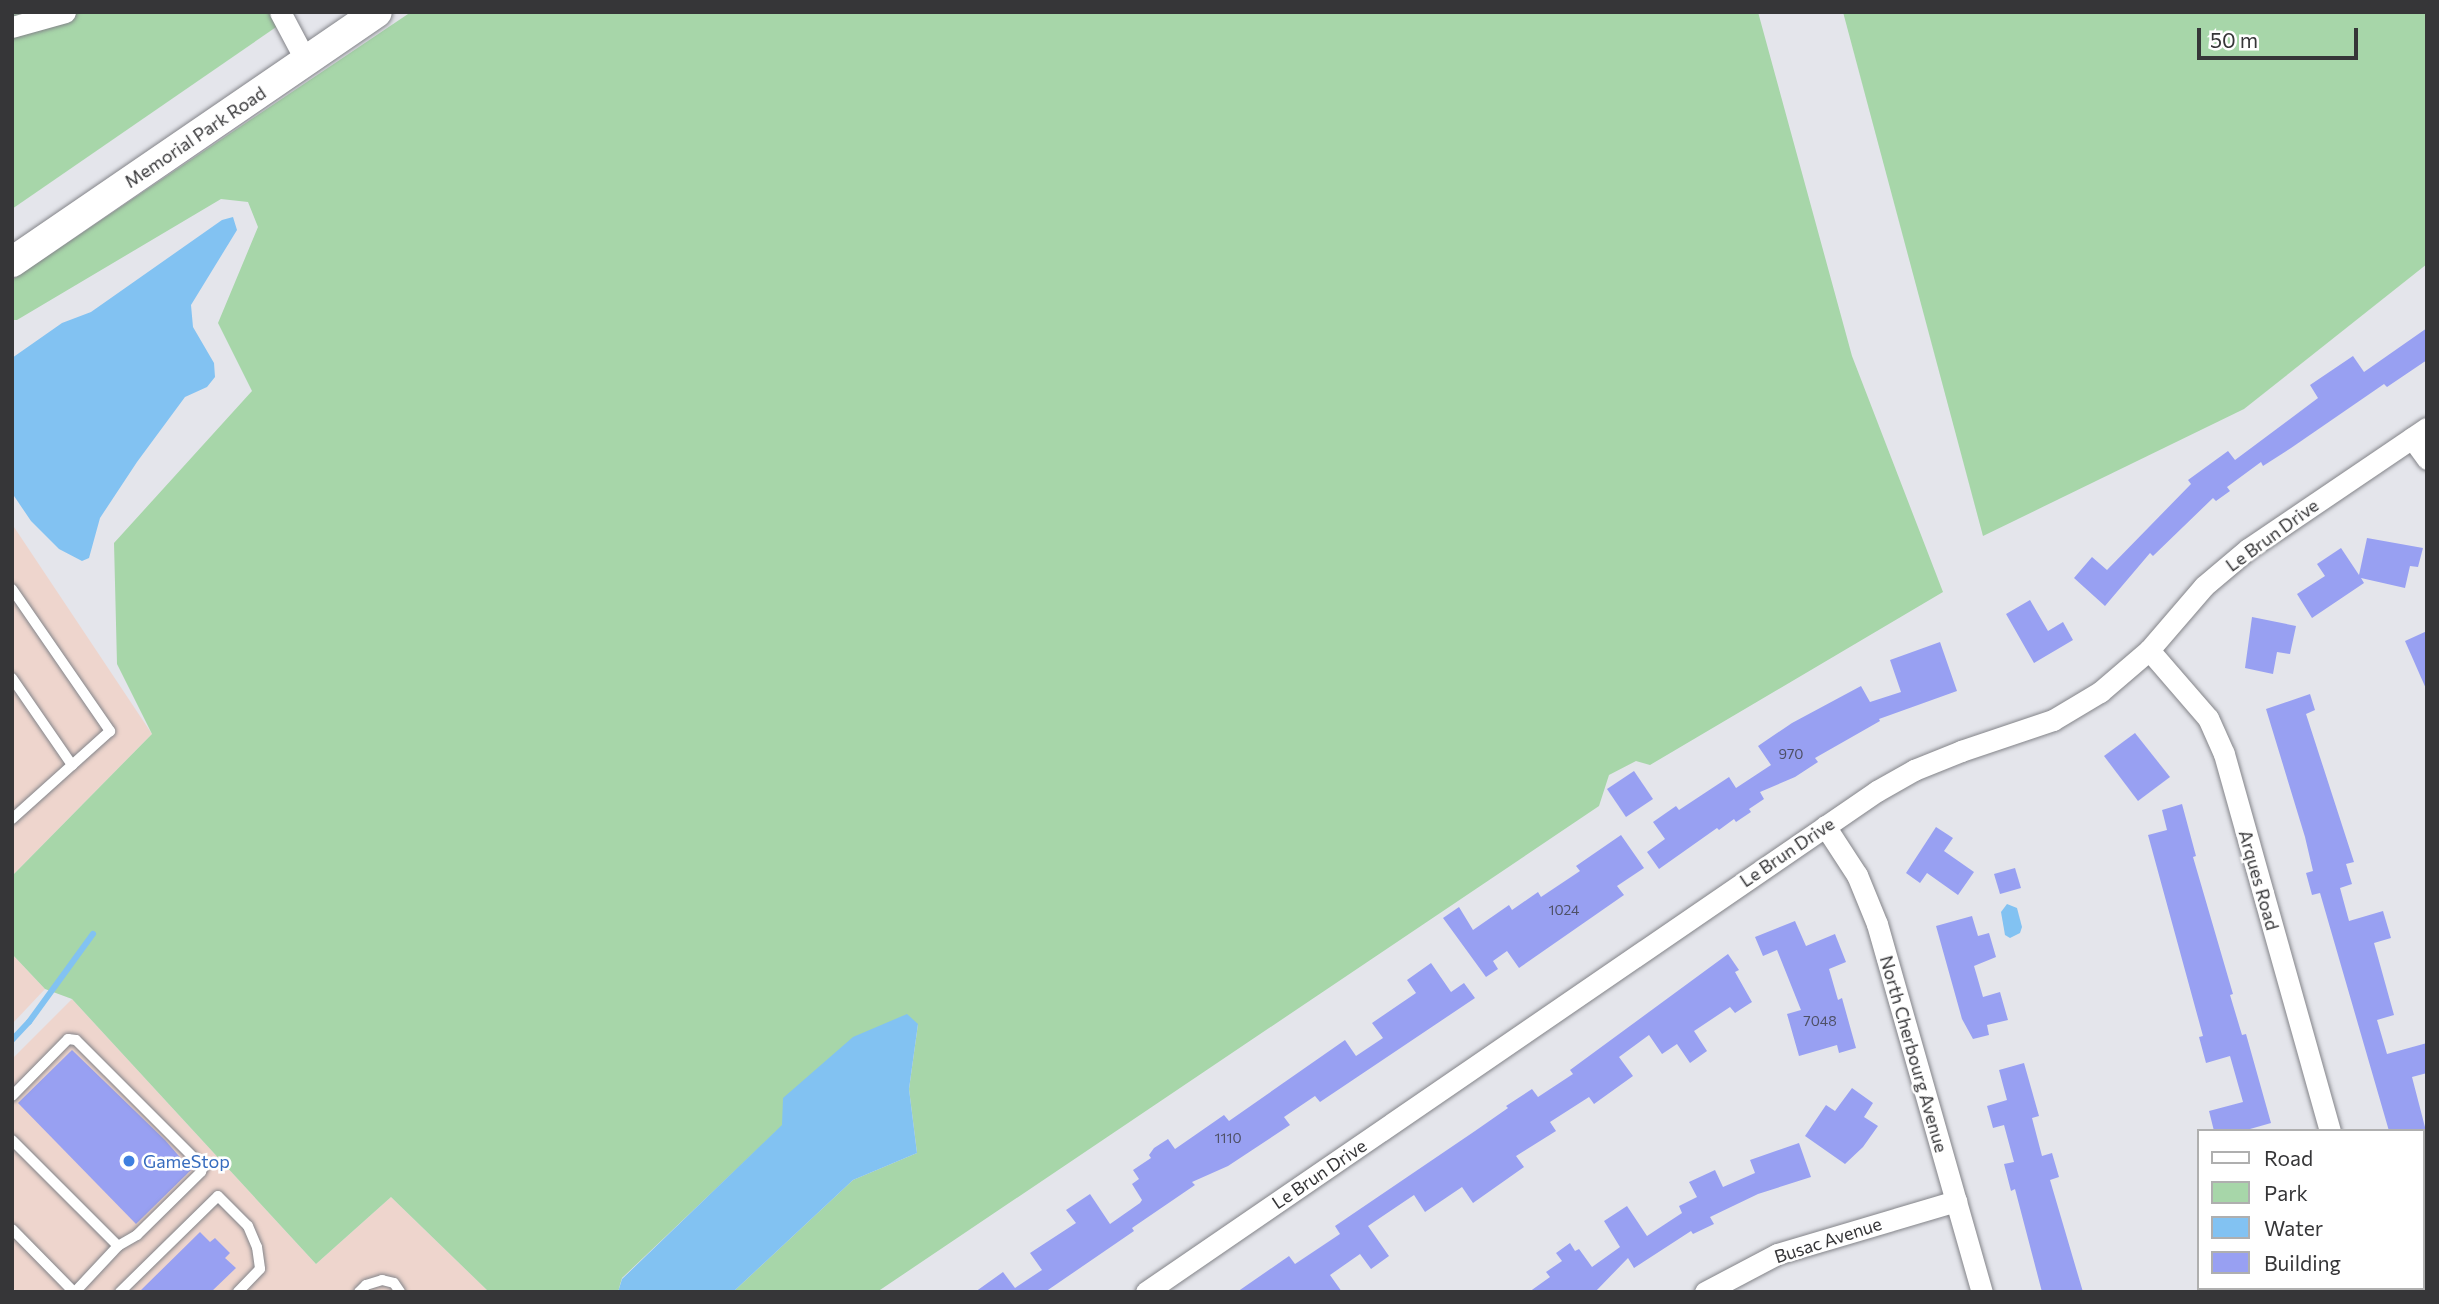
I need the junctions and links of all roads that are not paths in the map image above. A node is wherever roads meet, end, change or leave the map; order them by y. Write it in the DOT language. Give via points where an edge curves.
graph roads {
  1 [pos="65,12"];
  2 [pos="279,12"];
  3 [pos="377,12"];
  4 [pos="12,27"];
  5 [pos="306,61"];
  6 [pos="12,262"];
  7 [pos="2419,433"];
  8 [pos="2427,459"];
  9 [pos="12,589"];
  10 [pos="2149,650"];
  11 [pos="12,678"];
  12 [pos="72,765"];
  13 [pos="14,815"];
  14 [pos="1825,826"];
  15 [pos="12,1096"];
  16 [pos="2329,1129"];
  17 [pos="12,1140"];
  18 [pos="1956,1201"];
  19 [pos="12,1228"];
  20 [pos="118,1246"];
  21 [pos="75,1292"];
  22 [pos="120,1292"];
  23 [pos="238,1292"];
  24 [pos="359,1292"];
  25 [pos="400,1292"];
  26 [pos="1146,1292"];
  27 [pos="1705,1292"];
  28 [pos="1982,1292"];
  1 -- 4 [label="street"];
  2 -- 5 [label="street"];
  3 -- 5 [label="street, Memorial Park Road"];
  5 -- 6 [label="street, Memorial Park Road"];
  7 -- 8 [label="street"];
  7 -- 10 [label="street, Le Brun Drive" via="2239,557 2181,609"];
  9 -- 12 [label="lane" via="110,731"];
  10 -- 14 [label="street, Le Brun Drive" via="2077,708 1914,770"];
  10 -- 16 [label="street, Arques Road" via="2208,718 2224,754"];
  11 -- 12 [label="lane"];
  12 -- 13 [label="lane"];
  14 -- 18 [label="street, North Cherbourg Avenue" via="1857,875 1877,924"];
  14 -- 26 [label="street, Le Brun Drive"];
  15 -- 20 [label="lane" via="68,1039 76,1040 202,1167 137,1235"];
  17 -- 20 [label="lane"];
  18 -- 27 [label="street, Busac Avenue" via="1777,1254"];
  18 -- 28 [label="street, North Cherbourg Avenue"];
  19 -- 21 [label="lane"];
  20 -- 21 [label="lane"];
  22 -- 23 [label="lane" via="218,1196 248,1226 257,1247 260,1269"];
  24 -- 25 [label="lane" via="382,1280 394,1283"];
}
